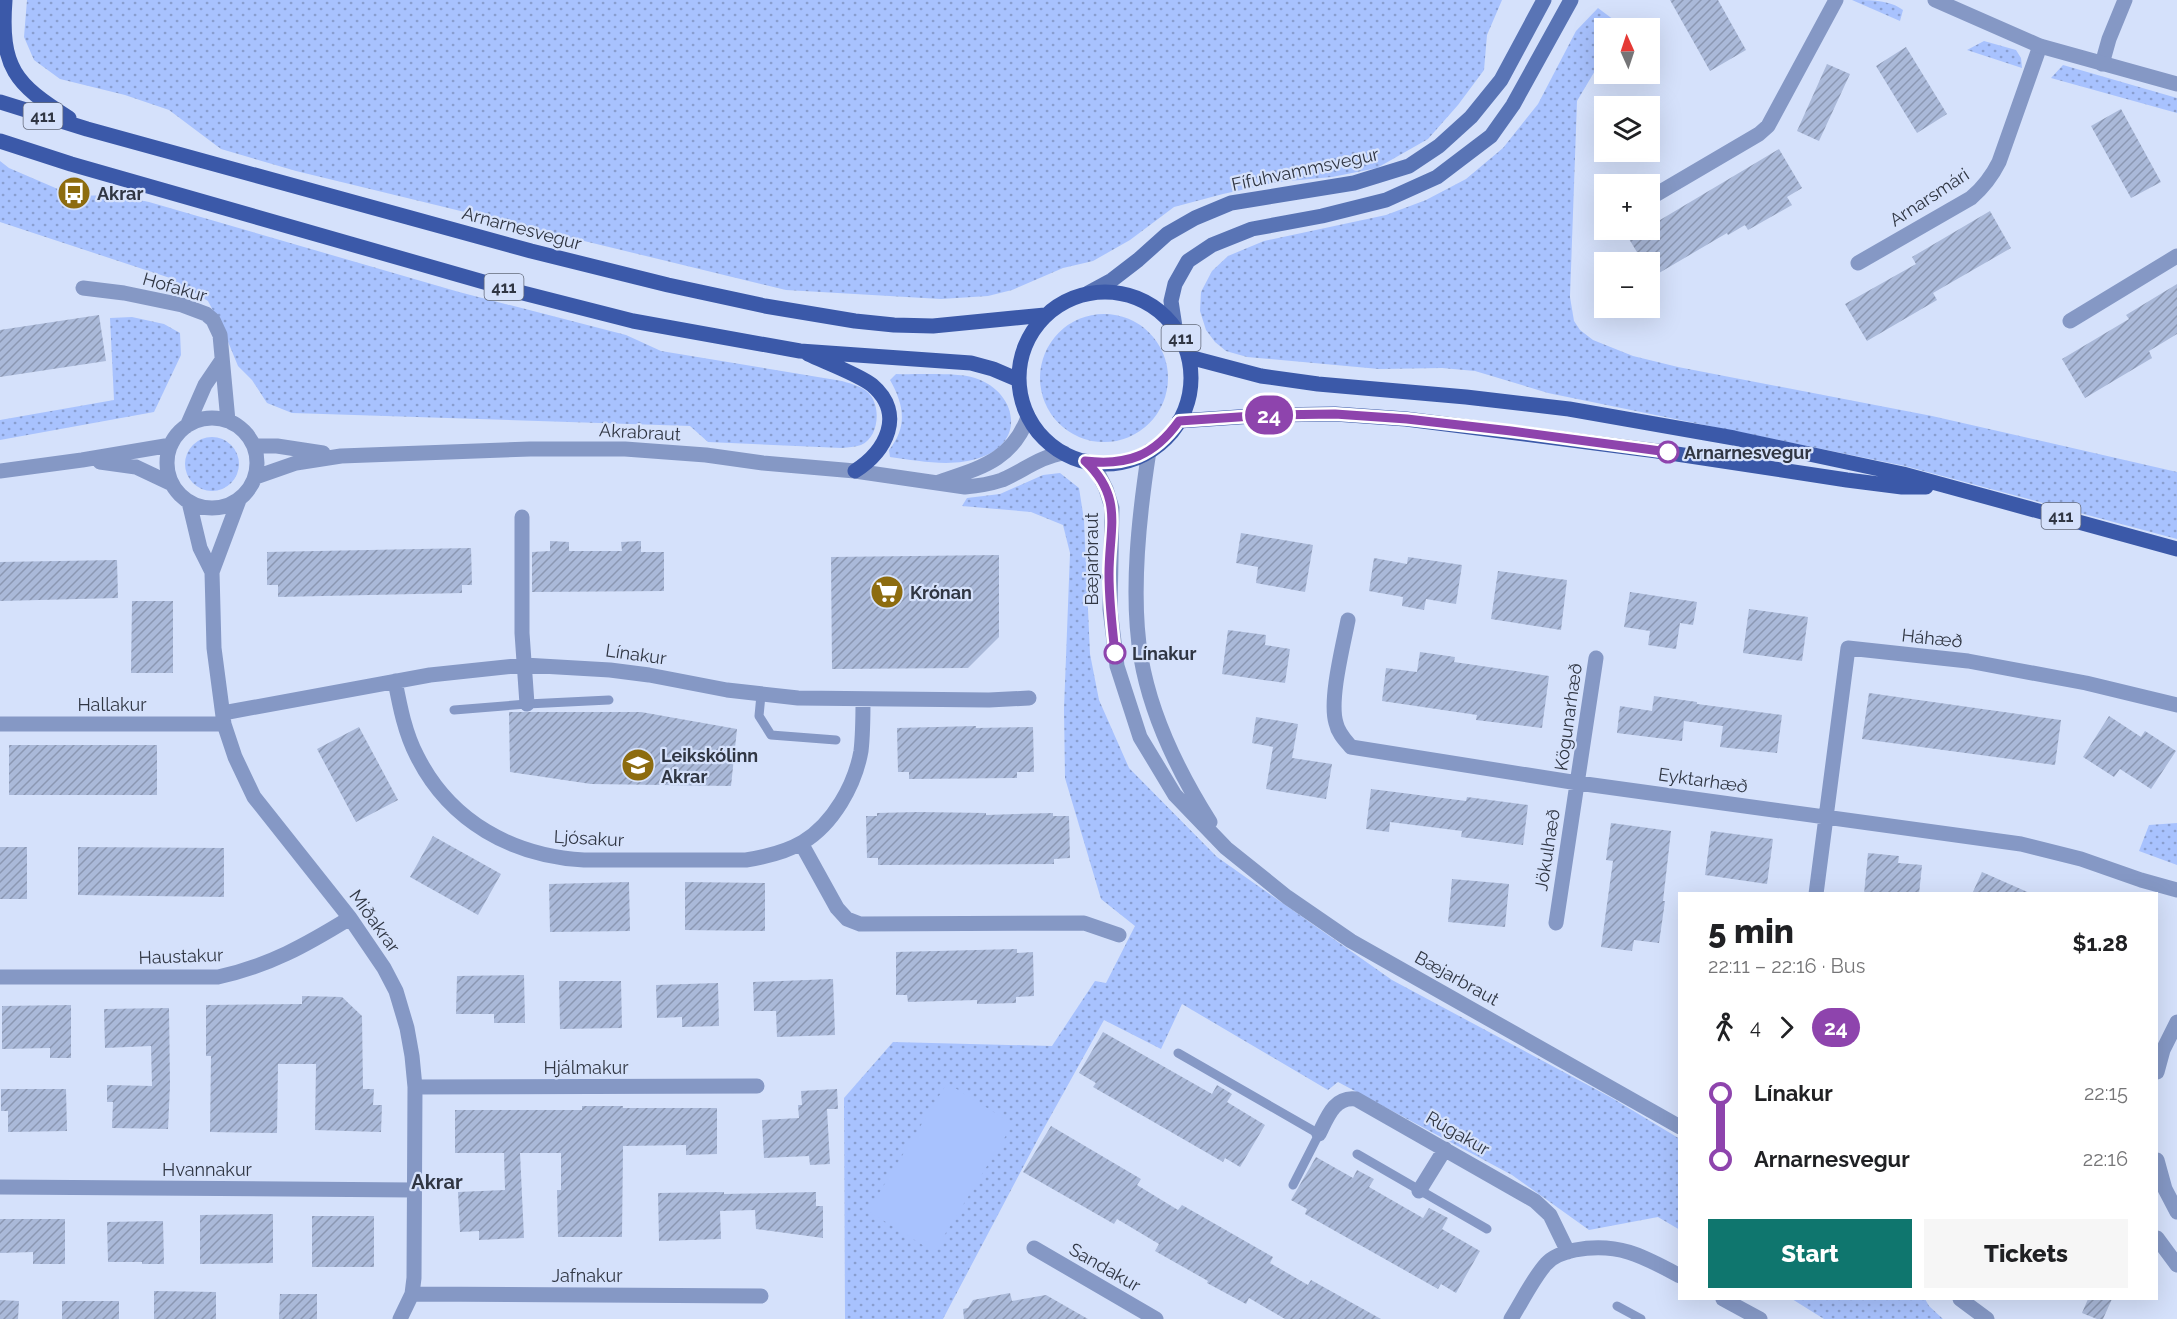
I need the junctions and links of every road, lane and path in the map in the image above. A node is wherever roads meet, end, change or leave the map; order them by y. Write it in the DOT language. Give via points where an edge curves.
graph roads {
  1 [pos="6,0"];
  2 [pos="1544,0"];
  3 [pos="1571,0"];
  4 [pos="1836,0"];
  5 [pos="1935,0"];
  6 [pos="2124,0"];
  7 [pos="2040,46"];
  8 [pos="2102,64"];
  9 [pos="2177,84"];
  10 [pos="0,102"];
  11 [pos="87,129"];
  12 [pos="0,141"];
  13 [pos="1660,192"];
  14 [pos="2177,256"];
  15 [pos="1858,263"];
  16 [pos="83,288"];
  17 [pos="1088,293"];
  18 [pos="1045,315"];
  19 [pos="2070,321"];
  20 [pos="1175,327"];
  21 [pos="800,351"];
  22 [pos="1189,357"];
  23 [pos="222,360"];
  24 [pos="1019,380"];
  25 [pos="1028,417"];
  26 [pos="228,421"];
  27 [pos="1179,421"];
  28 [pos="187,426"];
  29 [pos="171,445"];
  30 [pos="255,447"];
  31 [pos="1149,452"];
  32 [pos="1064,453"];
  33 [pos="340,456"];
  34 [pos="82,460"];
  35 [pos="1085,461"];
  36 [pos="0,471"];
  37 [pos="855,471"];
  38 [pos="256,477"];
  39 [pos="936,483"];
  40 [pos="172,484"];
  41 [pos="1944,487"];
  42 [pos="239,500"];
  43 [pos="189,502"];
  44 [pos="522,517"];
  45 [pos="2177,549"];
  46 [pos="212,572"];
  47 [pos="1348,620"];
  48 [pos="1596,658"];
  49 [pos="524,665"];
  50 [pos="395,681"];
  51 [pos="761,695"];
  52 [pos="1029,698"];
  53 [pos="609,700"];
  54 [pos="863,700"];
  55 [pos="526,704"];
  56 [pos="2177,705"];
  57 [pos="454,710"];
  58 [pos="224,719"];
  59 [pos="0,724"];
  60 [pos="836,740"];
  61 [pos="1578,783"];
  62 [pos="1827,817"];
  63 [pos="801,843"];
  64 [pos="1226,848"];
  65 [pos="2177,890"];
  66 [pos="1816,892"];
  67 [pos="350,918"];
  68 [pos="1556,923"];
  69 [pos="1119,935"];
  70 [pos="0,977"];
  71 [pos="2177,1022"];
  72 [pos="2160,1048"];
  73 [pos="1178,1053"];
  74 [pos="2158,1064"];
  75 [pos="757,1086"];
  76 [pos="415,1087"];
  77 [pos="1678,1126"];
  78 [pos="1319,1134"];
  79 [pos="1445,1149"];
  80 [pos="1357,1154"];
  81 [pos="2158,1164"];
  82 [pos="1293,1185"];
  83 [pos="0,1187"];
  84 [pos="414,1190"];
  85 [pos="1419,1191"];
  86 [pos="2177,1212"];
  87 [pos="1487,1230"];
  88 [pos="2158,1239"];
  89 [pos="1034,1248"];
  90 [pos="1568,1252"];
  91 [pos="2177,1265"];
  92 [pos="1678,1275"];
  93 [pos="412,1294"];
  94 [pos="761,1296"];
  95 [pos="1725,1300"];
  96 [pos="1961,1300"];
  97 [pos="1617,1306"];
  98 [pos="400,1319"];
  99 [pos="1156,1319"];
  100 [pos="1511,1319"];
  101 [pos="1641,1319"];
  102 [pos="1760,1319"];
  103 [pos="1987,1319"];
  1 -- 11 [label="main road" via="2,42 16,78 32,94"];
  2 -- 17 [label="main road, Fífuhvammsvegur" via="1501,80 1471,117 1440,146 1409,166 1354,183 1231,203 1167,234 1112,280"];
  3 -- 20 [label="main road" via="1513,105 1491,136 1437,177 1386,200 1252,229 1212,245 1188,261 1175,284 1171,301"];
  4 -- 13 [label="street" via="1768,126"];
  5 -- 7 [label="street"];
  6 -- 8 [label="street"];
  7 -- 8 [label="street"];
  7 -- 15 [label="street, Arnarsmári" via="1999,162 1982,188"];
  8 -- 9 [label="street"];
  10 -- 11 [label="main road, Arnarnesvegur / 411"];
  11 -- 18 [label="main road, Arnarnesvegur / 411" via="531,251 765,306 894,325 933,326"];
  12 -- 21 [label="main road, 411" via="515,291 633,321"];
  14 -- 19 [label="street"];
  16 -- 23 [label="street, Hofakur" via="135,295 206,314 218,327"];
  17 -- 18 [label="main road, Arnarnesvegur / 411" via="1065,301"];
  17 -- 20 [label="main road, Arnarnesvegur / 411" via="1113,292 1137,297"];
  18 -- 24 [label="main road, Arnarnesvegur / 411" via="1030,334 1021,357"];
  20 -- 22 [label="main road, Arnarnesvegur / 411"];
  21 -- 24 [label="main road, 411" via="971,363"];
  21 -- 37 [label="main road" via="872,385 886,405 890,419 883,443"];
  22 -- 27 [label="main road, Arnarnesvegur / 411" via="1190,390"];
  22 -- 41 [label="main road, 411" via="1261,376 1318,384 1569,409 1836,459"];
  23 -- 26 [label="street, Hofakur"];
  23 -- 28 [label="street" via="205,385"];
  24 -- 25 [label="main road, Arnarnesvegur / 411"];
  25 -- 32 [label="main road, Arnarnesvegur / 411" via="1043,438"];
  25 -- 39 [label="street, Akrabraut" via="1015,444 1000,458"];
  26 -- 28 [label="street" via="214,418"];
  26 -- 30 [label="street" via="239,426"];
  27 -- 31 [label="main road, Arnarnesvegur / 411"];
  27 -- 41 [label="main road, 411" via="1335,414 1407,419 1635,447 1902,487"];
  28 -- 29 [label="street"];
  29 -- 34 [label="street"];
  29 -- 40 [label="street" via="167,458"];
  30 -- 33 [label="street, Akrabraut" via="278,446"];
  30 -- 38 [label="street"];
  31 -- 35 [label="main road, Arnarnesvegur / 411" via="1107,464"];
  31 -- 64 [label="street, Bæjarbraut" via="1138,552 1141,658 1171,748 1190,790"];
  32 -- 35 [label="main road, Arnarnesvegur / 411"];
  32 -- 39 [label="street, Akrabraut" via="982,485"];
  33 -- 37 [label="street, Akrabraut" via="625,449"];
  33 -- 38 [label="street, Akrabraut" via="296,463"];
  34 -- 36 [label="street"];
  34 -- 40 [label="street" via="136,467"];
  35 -- 64 [label="street, Bæjarbraut" via="1098,473 1112,508 1110,609 1116,660 1140,737 1175,795"];
  37 -- 39 [label="street, Akrabraut"];
  38 -- 42 [label="street"];
  40 -- 43 [label="street"];
  41 -- 45 [label="main road, 411"];
  42 -- 43 [label="street" via="214,509"];
  42 -- 46 [label="street, Miðakrar"];
  43 -- 46 [label="street, Miðakrar" via="200,548"];
  44 -- 49 [label="street"];
  46 -- 58 [label="street, Miðakrar" via="214,648"];
  47 -- 61 [label="street, Eyktarhæð" via="1334,706 1336,724 1351,747"];
  48 -- 61 [label="street, Kögunarhæð"];
  49 -- 50 [label="street, Línakur"];
  49 -- 51 [label="street, Línakur" via="610,670"];
  49 -- 55 [label="street"];
  50 -- 58 [label="street, Línakur"];
  50 -- 63 [label="street, Ljósakur" via="412,745 427,775 462,816 519,849 562,859 730,861 763,858"];
  51 -- 54 [label="street, Línakur"];
  51 -- 60 [label="lane" via="759,716 771,735"];
  52 -- 54 [label="street, Línakur"];
  53 -- 55 [label="lane"];
  54 -- 63 [label="street, Ljósakur" via="861,752 850,785 831,815"];
  55 -- 57 [label="lane"];
  56 -- 62 [label="street, Háhæð" via="1968,661 1848,648"];
  58 -- 59 [label="street, Hallakur"];
  58 -- 67 [label="street, Miðakrar" via="235,757 254,797"];
  61 -- 62 [label="street, Eyktarhæð"];
  61 -- 68 [label="street, Jökulhæð"];
  62 -- 65 [label="street, Eyktarhæð" via="2021,844"];
  62 -- 66 [label="street"];
  63 -- 69 [label="street" via="837,908 847,920 860,924 1084,923"];
  64 -- 77 [label="street, Bæjarbraut" via="1351,941"];
  67 -- 70 [label="street, Haustakur" via="288,954 243,972 218,977"];
  67 -- 76 [label="street, Miðakrar" via="396,991 407,1028"];
  71 -- 72 [label="street"];
  72 -- 74 [label="street"];
  73 -- 78 [label="lane"];
  75 -- 76 [label="street, Hjálmakur"];
  76 -- 84 [label="street, Miðakrar"];
  78 -- 79 [label="street, Rúgakur" via="1337,1102 1350,1098"];
  78 -- 82 [label="lane, Rúgakur"];
  79 -- 85 [label="street"];
  79 -- 90 [label="street, Rúgakur" via="1535,1201 1550,1215"];
  80 -- 85 [label="lane"];
  81 -- 86 [label="street"];
  83 -- 84 [label="street, Hvannakur"];
  84 -- 93 [label="street, Miðakrar"];
  85 -- 87 [label="lane"];
  88 -- 91 [label="street"];
  89 -- 99 [label="street, Sandakur"];
  90 -- 92 [label="street" via="1618,1248"];
  90 -- 100 [label="street" via="1546,1263"];
  93 -- 94 [label="street, Jafnakur"];
  93 -- 98 [label="street, Miðakrar"];
  95 -- 102 [label="street"];
  96 -- 103 [label="street"];
  97 -- 101 [label="lane"];
}
